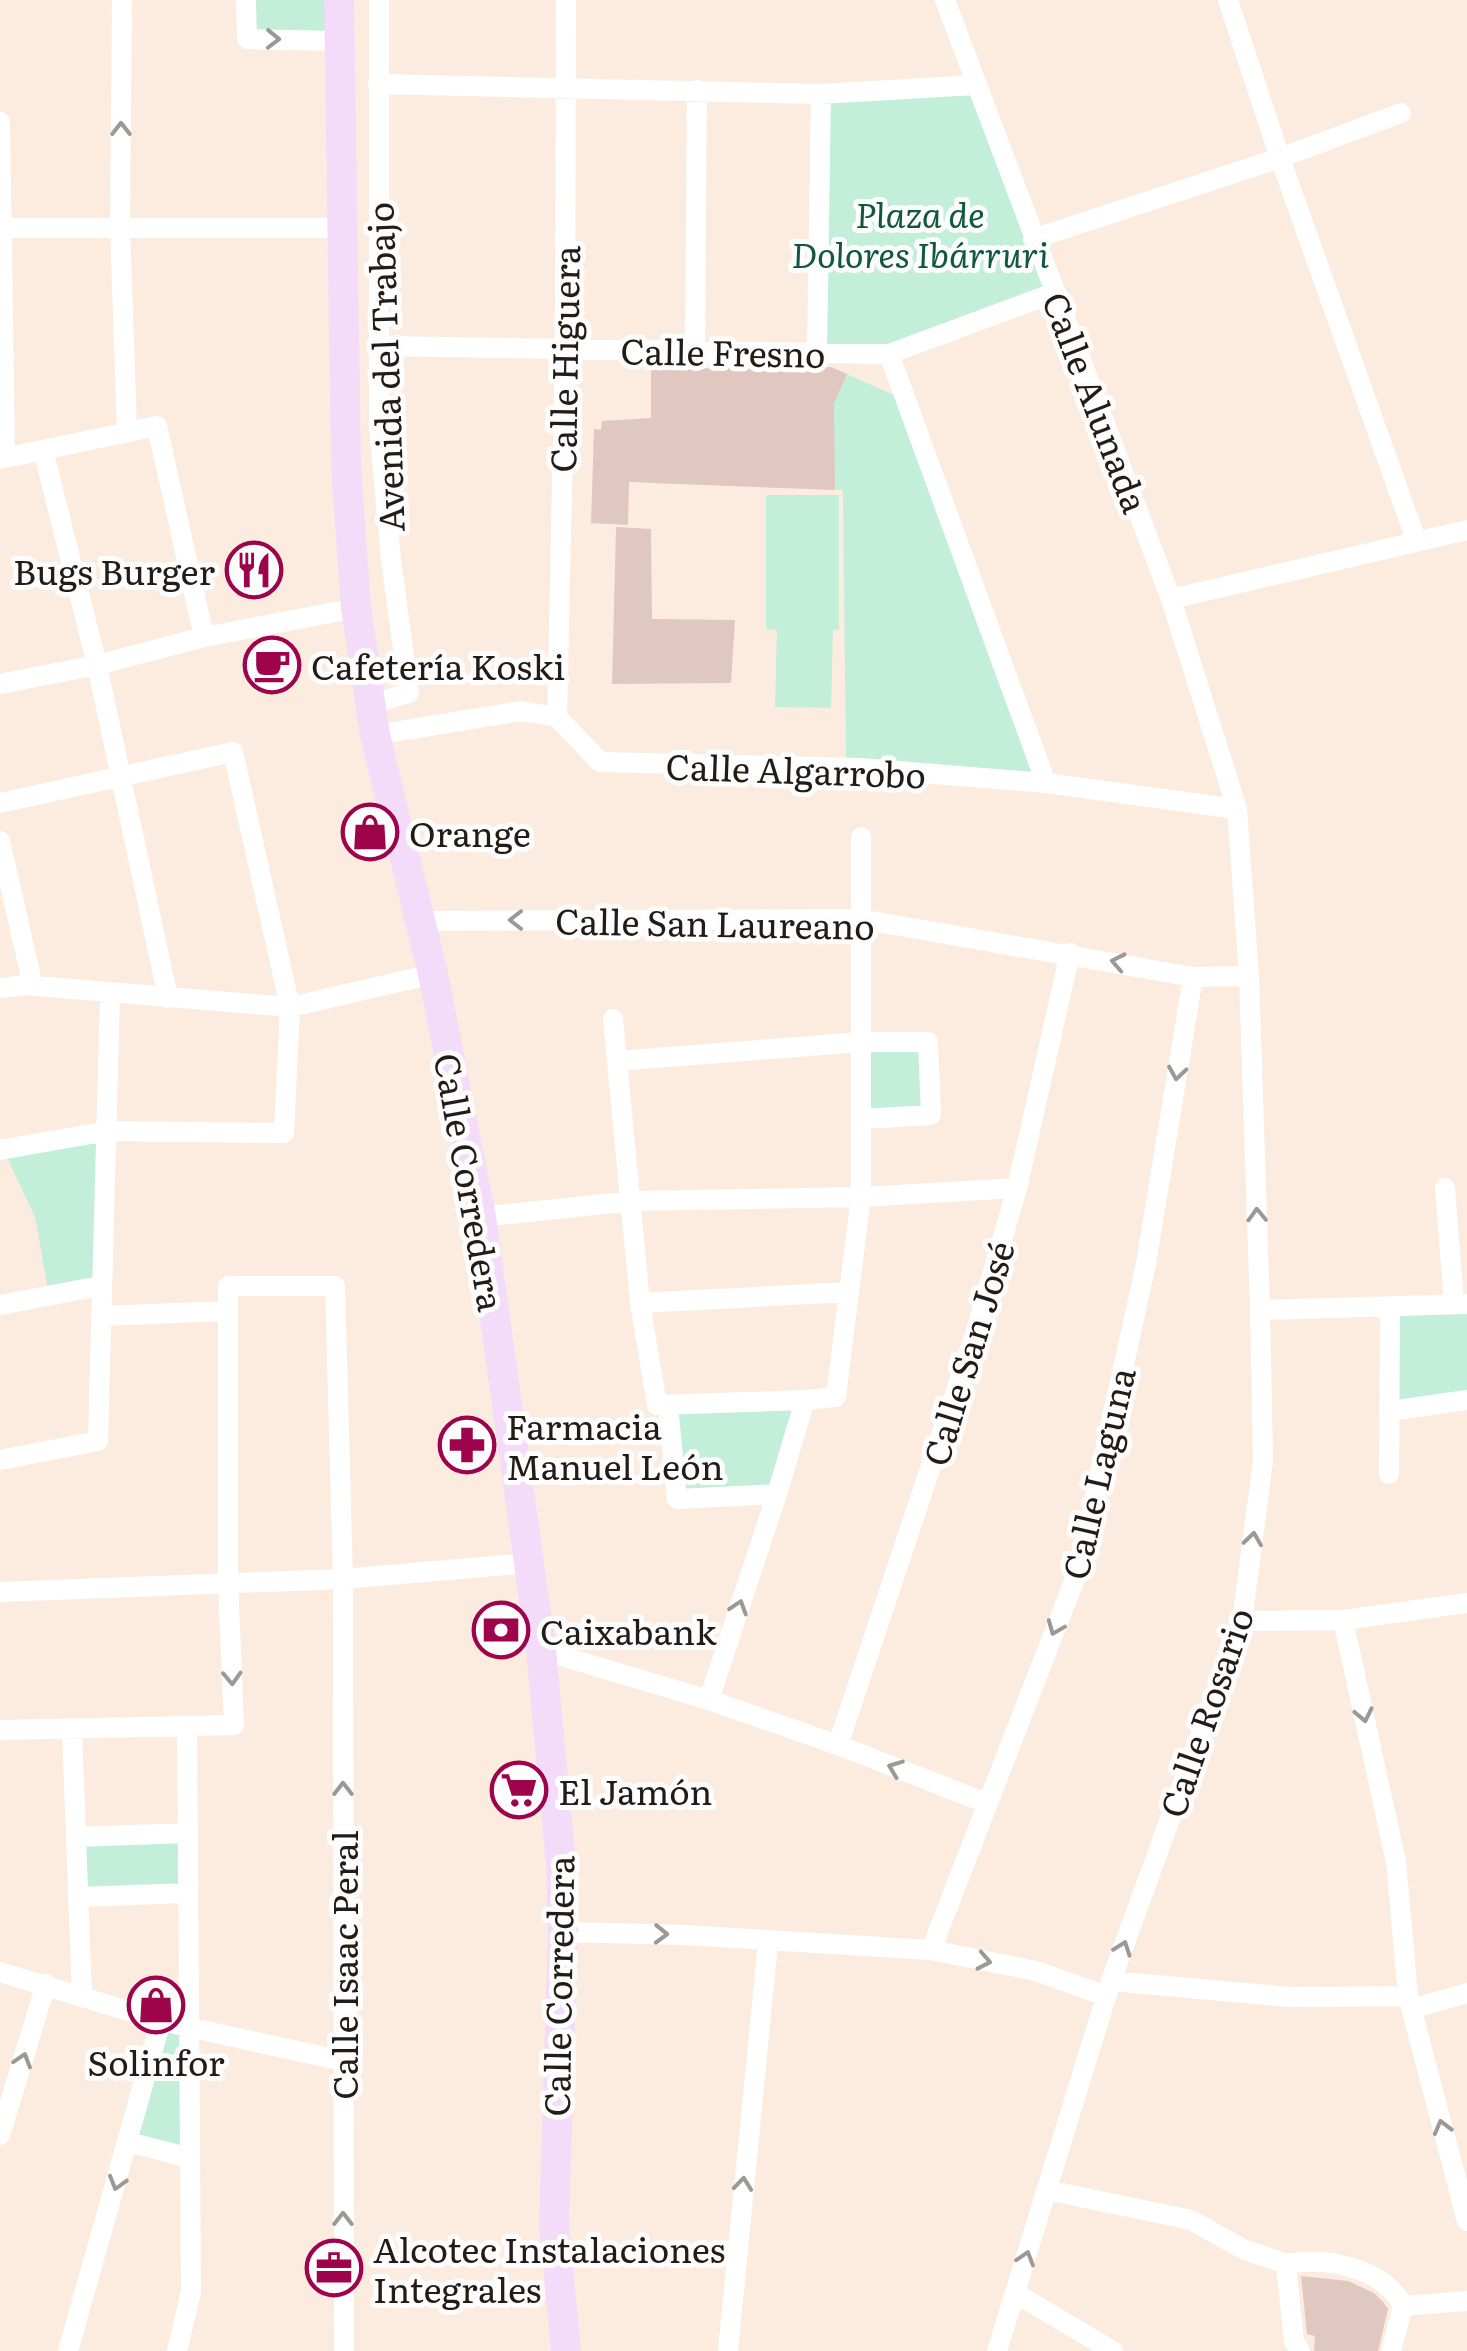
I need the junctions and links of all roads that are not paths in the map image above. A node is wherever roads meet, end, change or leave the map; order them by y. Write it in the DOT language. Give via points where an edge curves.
graph roads {
  1 [pos="122,0"];
  2 [pos="246,0"];
  3 [pos="340,0"];
  4 [pos="379,0"];
  5 [pos="566,0"];
  6 [pos="944,0"];
  7 [pos="1228,0"];
  8 [pos="339,40"];
  9 [pos="378,84"];
  10 [pos="975,85"];
  11 [pos="565,86"];
  12 [pos="697,90"];
  13 [pos="820,94"];
  14 [pos="1401,113"];
  15 [pos="0,122"];
  16 [pos="1280,158"];
  17 [pos="120,227"];
  18 [pos="1,228"];
  19 [pos="341,228"];
  20 [pos="1032,239"];
  21 [pos="1056,292"];
  22 [pos="379,346"];
  23 [pos="564,349"];
  24 [pos="696,350"];
  25 [pos="817,352"];
  26 [pos="888,354"];
  27 [pos="128,431"];
  28 [pos="43,450"];
  29 [pos="3,459"];
  30 [pos="1467,530"];
  31 [pos="1416,540"];
  32 [pos="1172,599"];
  33 [pos="356,608"];
  34 [pos="204,638"];
  35 [pos="96,665"];
  36 [pos="0,684"];
  37 [pos="370,704"];
  38 [pos="557,717"];
  39 [pos="375,735"];
  40 [pos="120,776"];
  41 [pos="1046,783"];
  42 [pos="0,802"];
  43 [pos="1237,808"];
  44 [pos="861,837"];
  45 [pos="0,841"];
  46 [pos="860,920"];
  47 [pos="418,921"];
  48 [pos="1070,953"];
  49 [pos="433,974"];
  50 [pos="1249,976"];
  51 [pos="1194,977"];
  52 [pos="33,986"];
  53 [pos="0,988"];
  54 [pos="110,992"];
  55 [pos="168,998"];
  56 [pos="290,1007"];
  57 [pos="612,1019"];
  58 [pos="861,1042"];
  59 [pos="616,1061"];
  60 [pos="862,1119"];
  61 [pos="108,1131"];
  62 [pos="0,1150"];
  63 [pos="1017,1188"];
  64 [pos="1445,1188"];
  65 [pos="861,1198"];
  66 [pos="632,1201"];
  67 [pos="481,1217"];
  68 [pos="1458,1236"];
  69 [pos="100,1286"];
  70 [pos="849,1292"];
  71 [pos="640,1303"];
  72 [pos="0,1304"];
  73 [pos="1460,1304"];
  74 [pos="1390,1306"];
  75 [pos="1260,1310"];
  76 [pos="228,1312"];
  77 [pos="100,1316"];
  78 [pos="805,1400"];
  79 [pos="1467,1400"];
  80 [pos="668,1405"];
  81 [pos="1390,1411"];
  82 [pos="0,1460"];
  83 [pos="1389,1474"];
  84 [pos="777,1494"];
  85 [pos="529,1563"];
  86 [pos="344,1579"];
  87 [pos="228,1581"];
  88 [pos="0,1592"];
  89 [pos="1467,1604"];
  90 [pos="1344,1620"];
  91 [pos="1242,1621"];
  92 [pos="541,1650"];
  93 [pos="708,1700"];
  94 [pos="187,1728"];
  95 [pos="0,1730"];
  96 [pos="72,1731"];
  97 [pos="838,1745"];
  98 [pos="986,1803"];
  99 [pos="188,1833"];
  100 [pos="76,1837"];
  101 [pos="188,1892"];
  102 [pos="78,1897"];
  103 [pos="564,1932"];
  104 [pos="768,1942"];
  105 [pos="931,1950"];
  106 [pos="0,1972"];
  107 [pos="46,1984"];
  108 [pos="1108,1989"];
  109 [pos="1467,1993"];
  110 [pos="82,1996"];
  111 [pos="1410,2002"];
  112 [pos="161,2021"];
  113 [pos="189,2028"];
  114 [pos="343,2061"];
  115 [pos="0,2136"];
  116 [pos="129,2142"];
  117 [pos="190,2158"];
  118 [pos="1046,2190"];
  119 [pos="1467,2221"];
  120 [pos="1286,2264"];
  121 [pos="1015,2293"];
  122 [pos="1467,2301"];
  123 [pos="1403,2306"];
  124 [pos="565,2349"];
  125 [pos="68,2351"];
  126 [pos="177,2351"];
  127 [pos="344,2351"];
  128 [pos="728,2351"];
  129 [pos="997,2351"];
  130 [pos="1113,2351"];
  131 [pos="1300,2351"];
  132 [pos="1391,2351"];
  17 -- 1 [label="street, one-way"];
  2 -- 8 [label="street, one-way" via="246,39"];
  3 -- 8 [label="street, Avenida del Trabajo"];
  4 -- 9 [label="street, Avenida del Trabajo"];
  5 -- 11 [label="street, Calle Higuera"];
  6 -- 10 [label="street, Calle Alunada"];
  7 -- 16 [label="street"];
  8 -- 19 [label="street, Avenida del Trabajo"];
  9 -- 11 [label="street"];
  9 -- 22 [label="street, Avenida del Trabajo"];
  10 -- 13 [label="street"];
  10 -- 20 [label="street, Calle Alunada"];
  11 -- 12 [label="street"];
  11 -- 23 [label="street, Calle Higuera"];
  12 -- 13 [label="street"];
  12 -- 24 [label="street"];
  13 -- 25 [label="street"];
  14 -- 16 [label="street"];
  15 -- 18 [label="street"];
  16 -- 20 [label="street"];
  16 -- 31 [label="street"];
  17 -- 18 [label="street"];
  17 -- 19 [label="street"];
  17 -- 27 [label="street"];
  18 -- 29 [label="street"];
  19 -- 33 [label="street, Avenida del Trabajo"];
  20 -- 21 [label="street, Calle Alunada"];
  21 -- 26 [label="street, Calle Fresno"];
  21 -- 32 [label="street, Calle Alunada"];
  22 -- 23 [label="street, Calle Fresno"];
  22 -- 37 [label="street, Avenida del Trabajo" via="386,502 408,692"];
  23 -- 24 [label="street, Calle Fresno"];
  23 -- 38 [label="street, Calle Higuera"];
  24 -- 25 [label="street, Calle Fresno"];
  25 -- 26 [label="street, Calle Fresno"];
  26 -- 41 [label="street"];
  27 -- 28 [label="street"];
  27 -- 34 [label="street" via="158,426"];
  28 -- 29 [label="street"];
  28 -- 35 [label="street"];
  30 -- 31 [label="street"];
  31 -- 32 [label="street"];
  32 -- 43 [label="street, Calle Alunada"];
  33 -- 34 [label="street"];
  33 -- 37 [label="street, Avenida del Trabajo"];
  34 -- 35 [label="street"];
  35 -- 36 [label="street"];
  35 -- 40 [label="street"];
  37 -- 39 [label="street, Avenida del Trabajo"];
  38 -- 39 [label="street" via="521,711"];
  38 -- 41 [label="street, Calle Algarrobo" via="600,762 846,767"];
  39 -- 47 [label="street, Avenida del Trabajo"];
  40 -- 42 [label="street"];
  40 -- 55 [label="street"];
  40 -- 56 [label="street" via="234,752"];
  41 -- 43 [label="street, Calle Algarrobo"];
  43 -- 50 [label="street, Calle Rosario"];
  44 -- 46 [label="street"];
  45 -- 52 [label="street"];
  46 -- 47 [label="street, Calle San Laureano, one-way"];
  46 -- 48 [label="street, Calle San Laureano"];
  46 -- 58 [label="street"];
  47 -- 49 [label="street, Avenida del Trabajo"];
  51 -- 48 [label="street, Calle San Laureano, one-way"];
  48 -- 63 [label="street, Calle San José"];
  49 -- 56 [label="street"];
  49 -- 67 [label="street, Calle Corredera"];
  50 -- 51 [label="street, Calle San Laureano"];
  75 -- 50 [label="street, Calle Rosario, one-way"];
  51 -- 98 [label="street, Calle Laguna, one-way" via="1146,1264 1079,1568"];
  52 -- 53 [label="street"];
  52 -- 54 [label="street"];
  54 -- 55 [label="street"];
  54 -- 61 [label="street"];
  55 -- 56 [label="street"];
  56 -- 61 [label="street" via="284,1133"];
  57 -- 59 [label="street"];
  58 -- 59 [label="street"];
  58 -- 60 [label="street"];
  58 -- 60 [label="street" via="928,1042 931,1115"];
  59 -- 66 [label="street"];
  60 -- 65 [label="street"];
  61 -- 62 [label="street"];
  61 -- 69 [label="street"];
  63 -- 65 [label="street"];
  63 -- 97 [label="street, Calle San José" via="976,1332"];
  64 -- 68 [label="street"];
  65 -- 66 [label="street"];
  65 -- 70 [label="street"];
  66 -- 67 [label="street"];
  66 -- 71 [label="street"];
  67 -- 85 [label="street, Calle Corredera"];
  68 -- 73 [label="street"];
  69 -- 72 [label="street"];
  69 -- 77 [label="street"];
  70 -- 71 [label="street"];
  70 -- 78 [label="street" via="836,1396"];
  71 -- 80 [label="street" via="657,1405"];
  73 -- 74 [label="street"];
  74 -- 75 [label="street"];
  74 -- 81 [label="street"];
  91 -- 75 [label="street, Calle Rosario, one-way" via="1263,1462"];
  76 -- 77 [label="street"];
  76 -- 86 [label="street, Calle Isaac Peral" via="228,1286 335,1286"];
  76 -- 87 [label="street"];
  77 -- 82 [label="street" via="98,1442"];
  78 -- 80 [label="street"];
  78 -- 84 [label="street"];
  79 -- 81 [label="street"];
  80 -- 84 [label="street" via="677,1499"];
  81 -- 83 [label="street"];
  93 -- 84 [label="street, one-way"];
  85 -- 86 [label="street"];
  85 -- 92 [label="street, Calle Corredera"];
  86 -- 87 [label="street"];
  114 -- 86 [label="street, Calle Isaac Peral, one-way"];
  87 -- 88 [label="street"];
  87 -- 94 [label="street, one-way" via="234,1725"];
  89 -- 90 [label="street"];
  90 -- 91 [label="street"];
  90 -- 111 [label="street, one-way" via="1396,1862"];
  108 -- 91 [label="street, Calle Rosario, one-way"];
  92 -- 93 [label="street"];
  92 -- 103 [label="street, Calle Corredera"];
  93 -- 97 [label="street"];
  94 -- 96 [label="street"];
  94 -- 99 [label="street"];
  95 -- 96 [label="street"];
  96 -- 100 [label="street"];
  98 -- 97 [label="street, one-way"];
  98 -- 105 [label="street, Calle Laguna"];
  99 -- 100 [label="street"];
  99 -- 101 [label="street"];
  100 -- 102 [label="street"];
  101 -- 102 [label="street"];
  101 -- 113 [label="street"];
  102 -- 110 [label="street"];
  103 -- 104 [label="street, one-way"];
  103 -- 124 [label="street, Calle Corredera" via="554,2226"];
  104 -- 105 [label="street"];
  128 -- 104 [label="street, one-way"];
  105 -- 108 [label="street, one-way"];
  106 -- 107 [label="street"];
  107 -- 110 [label="street"];
  115 -- 107 [label="street, one-way"];
  108 -- 111 [label="street"];
  108 -- 118 [label="street, Calle Rosario"];
  109 -- 111 [label="street"];
  110 -- 112 [label="street"];
  119 -- 111 [label="street, one-way"];
  112 -- 113 [label="street"];
  112 -- 116 [label="street"];
  113 -- 114 [label="street"];
  113 -- 117 [label="street"];
  127 -- 114 [label="street, Calle Isaac Peral, one-way"];
  116 -- 117 [label="street"];
  116 -- 125 [label="street, one-way"];
  117 -- 126 [label="street" via="192,2292"];
  118 -- 120 [label="street" via="1191,2220"];
  121 -- 118 [label="street, Calle Rosario, one-way"];
  120 -- 123 [label="street" via="1364,2269 1395,2291"];
  120 -- 131 [label="street"];
  121 -- 129 [label="street, Calle Rosario"];
  121 -- 130 [label="street"];
  122 -- 123 [label="street"];
  123 -- 132 [label="street"];
}
